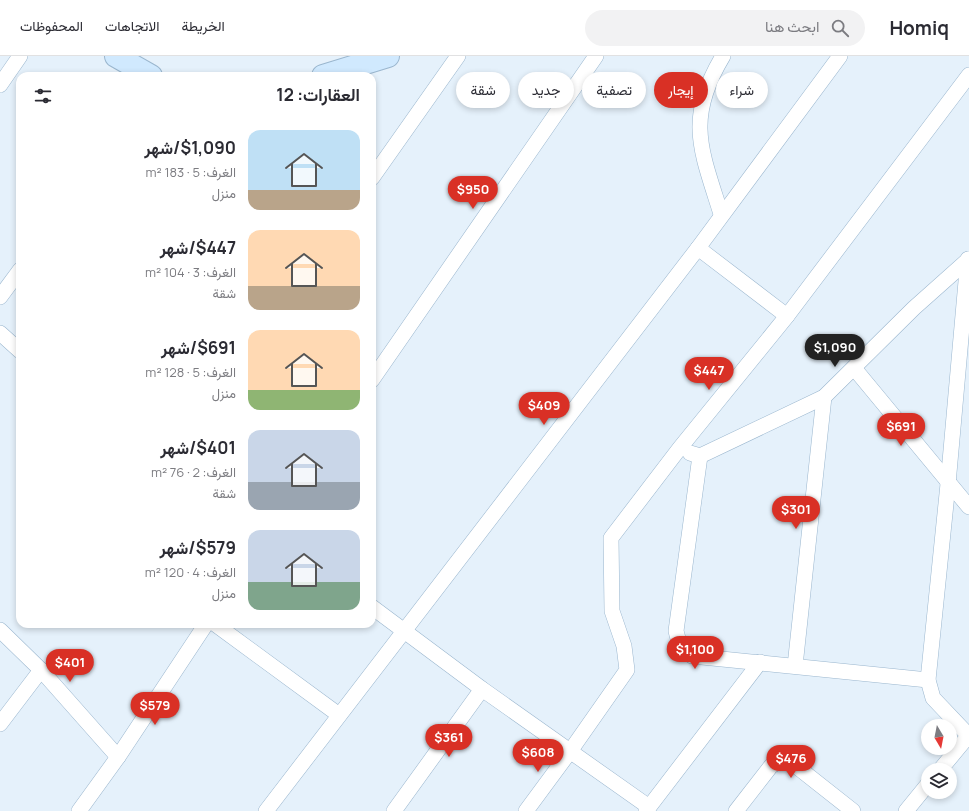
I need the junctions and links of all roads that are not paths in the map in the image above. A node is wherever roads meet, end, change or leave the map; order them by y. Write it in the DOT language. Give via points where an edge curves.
graph roads {
  1 [pos="20,56"];
  2 [pos="116,56"];
  3 [pos="388,56"];
  4 [pos="458,56"];
  5 [pos="596,56"];
  6 [pos="723,56"];
  7 [pos="840,56"];
  8 [pos="144,72"];
  9 [pos="337,72"];
  10 [pos="969,75"];
  11 [pos="0,84"];
  12 [pos="376,172"];
  13 [pos="721,214"];
  14 [pos="698,248"];
  15 [pos="969,259"];
  16 [pos="16,275"];
  17 [pos="0,297"];
  18 [pos="787,316"];
  19 [pos="0,333"];
  20 [pos="16,347"];
  21 [pos="854,368"];
  22 [pos="376,374"];
  23 [pos="824,397"];
  24 [pos="679,449"];
  25 [pos="700,456"];
  26 [pos="948,484"];
  27 [pos="969,507"];
  28 [pos="376,610"];
  29 [pos="203,628"];
  30 [pos="221,628"];
  31 [pos="0,630"];
  32 [pos="405,630"];
  33 [pos="760,662"];
  34 [pos="795,666"];
  35 [pos="41,670"];
  36 [pos="928,680"];
  37 [pos="482,689"];
  38 [pos="339,715"];
  39 [pos="0,724"];
  40 [pos="969,736"];
  41 [pos="571,750"];
  42 [pos="118,757"];
  43 [pos="946,763"];
  44 [pos="921,793"];
  45 [pos="648,809"];
  46 [pos="79,811"];
  47 [pos="266,811"];
  48 [pos="394,811"];
  49 [pos="526,811"];
  50 [pos="736,811"];
  51 [pos="853,811"];
  52 [pos="906,811"];
  1 -- 11 [label="street"];
  2 -- 8 [label="street"];
  3 -- 9 [label="street"];
  4 -- 12 [label="street"];
  5 -- 22 [label="street"];
  6 -- 13 [label="street" via="704,92 699,124 702,156"];
  7 -- 13 [label="street"];
  10 -- 18 [label="street"];
  13 -- 14 [label="street"];
  14 -- 18 [label="street"];
  14 -- 32 [label="street"];
  15 -- 21 [label="street" via="914,308"];
  15 -- 26 [label="street"];
  16 -- 17 [label="street"];
  18 -- 24 [label="street"];
  19 -- 20 [label="street"];
  21 -- 23 [label="street"];
  21 -- 26 [label="street"];
  23 -- 25 [label="street"];
  23 -- 34 [label="street"];
  24 -- 25 [label="street"];
  24 -- 41 [label="street" via="611,538 612,612 624,646 627,670"];
  25 -- 33 [label="street" via="676,631 680,646 692,656"];
  26 -- 27 [label="street"];
  26 -- 36 [label="street"];
  28 -- 32 [label="street"];
  29 -- 42 [label="street"];
  30 -- 38 [label="street"];
  31 -- 35 [label="street"];
  32 -- 37 [label="street"];
  32 -- 38 [label="street"];
  33 -- 34 [label="street"];
  33 -- 45 [label="street"];
  34 -- 36 [label="street"];
  35 -- 39 [label="street"];
  35 -- 42 [label="street"];
  36 -- 40 [label="street" via="933,698"];
  37 -- 41 [label="street"];
  37 -- 48 [label="street"];
  38 -- 47 [label="street"];
  40 -- 43 [label="street"];
  41 -- 45 [label="street"];
  41 -- 49 [label="street"];
  42 -- 46 [label="street"];
  44 -- 52 [label="street"];
  50 -- 51 [label="street" via="770,766 780,761 791,762"];
}
